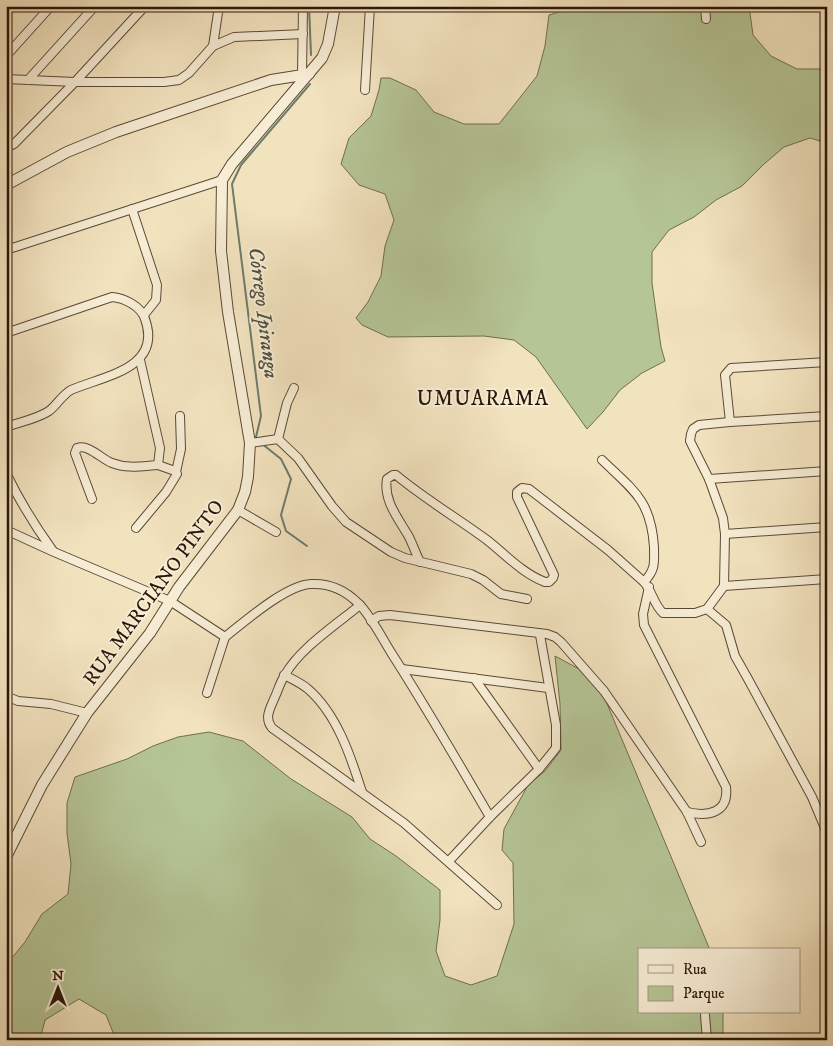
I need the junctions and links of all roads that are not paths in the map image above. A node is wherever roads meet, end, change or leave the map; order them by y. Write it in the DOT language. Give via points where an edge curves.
graph roads {
  1 [pos="51,6"];
  2 [pos="95,6"];
  3 [pos="145,6"];
  4 [pos="218,6"];
  5 [pos="304,6"];
  6 [pos="336,6"];
  7 [pos="370,6"];
  8 [pos="705,6"];
  9 [pos="706,18"];
  10 [pos="303,34"];
  11 [pos="213,46"];
  12 [pos="6,56"];
  13 [pos="306,74"];
  14 [pos="6,79"];
  15 [pos="28,80"];
  16 [pos="75,82"];
  17 [pos="365,90"];
  18 [pos="6,148"];
  19 [pos="222,180"];
  20 [pos="6,185"];
  21 [pos="132,209"];
  22 [pos="6,250"];
  23 [pos="144,315"];
  24 [pos="6,333"];
  25 [pos="140,360"];
  26 [pos="827,362"];
  27 [pos="294,388"];
  28 [pos="180,416"];
  29 [pos="827,416"];
  30 [pos="730,422"];
  31 [pos="6,427"];
  32 [pos="278,439"];
  33 [pos="252,442"];
  34 [pos="602,460"];
  35 [pos="158,465"];
  36 [pos="6,472"];
  37 [pos="176,472"];
  38 [pos="827,472"];
  39 [pos="709,479"];
  40 [pos="92,499"];
  41 [pos="238,510"];
  42 [pos="136,528"];
  43 [pos="827,528"];
  44 [pos="6,530"];
  45 [pos="276,532"];
  46 [pos="725,534"];
  47 [pos="54,552"];
  48 [pos="420,562"];
  49 [pos="827,579"];
  50 [pos="646,585"];
  51 [pos="724,586"];
  52 [pos="527,599"];
  53 [pos="170,601"];
  54 [pos="360,605"];
  55 [pos="707,609"];
  56 [pos="371,620"];
  57 [pos="540,634"];
  58 [pos="225,637"];
  59 [pos="402,669"];
  60 [pos="284,675"];
  61 [pos="474,678"];
  62 [pos="548,688"];
  63 [pos="207,693"];
  64 [pos="6,696"];
  65 [pos="87,713"];
  66 [pos="539,769"];
  67 [pos="362,792"];
  68 [pos="687,812"];
  69 [pos="490,817"];
  70 [pos="827,834"];
  71 [pos="701,842"];
  72 [pos="6,857"];
  73 [pos="449,861"];
  74 [pos="497,905"];
  75 [pos="706,1016"];
  76 [pos="707,1040"];
  1 -- 12 [label="street"];
  2 -- 15 [label="street"];
  3 -- 16 [label="street"];
  4 -- 11 [label="street"];
  5 -- 10 [label="street"];
  6 -- 13 [label="street" via="325,51 318,65"];
  7 -- 17 [label="street"];
  8 -- 9 [label="street"];
  10 -- 11 [label="street" via="234,37"];
  10 -- 13 [label="street"];
  11 -- 16 [label="street" via="179,80"];
  13 -- 19 [label="street"];
  13 -- 20 [label="street" via="271,80 116,132 67,152"];
  14 -- 15 [label="street"];
  15 -- 16 [label="street"];
  16 -- 18 [label="street" via="14,144"];
  19 -- 21 [label="street"];
  19 -- 33 [label="street, RUA MARCIANO PINTO" via="226,294"];
  21 -- 22 [label="street"];
  21 -- 23 [label="street" via="157,286 156,300"];
  23 -- 24 [label="street" via="128,301 112,297"];
  23 -- 25 [label="street" via="147,346"];
  25 -- 31 [label="street" via="120,372 70,391 49,411"];
  25 -- 35 [label="street" via="160,448"];
  26 -- 30 [label="street" via="731,368 725,375"];
  27 -- 32 [label="street"];
  28 -- 37 [label="street" via="181,450"];
  29 -- 30 [label="street"];
  30 -- 39 [label="street" via="699,425 691,434 690,441"];
  32 -- 33 [label="street"];
  32 -- 48 [label="street" via="298,458 346,522 391,552"];
  33 -- 41 [label="street, RUA MARCIANO PINTO" via="248,478"];
  34 -- 50 [label="street" via="641,499 649,515 654,564"];
  35 -- 37 [label="street"];
  35 -- 40 [label="street" via="121,466 85,447 77,448 75,453"];
  36 -- 47 [label="street" via="32,521"];
  37 -- 42 [label="street" via="174,480"];
  38 -- 39 [label="street"];
  39 -- 46 [label="street" via="720,506"];
  41 -- 45 [label="street"];
  41 -- 53 [label="street, RUA MARCIANO PINTO"];
  43 -- 46 [label="street"];
  44 -- 47 [label="street"];
  46 -- 51 [label="street"];
  47 -- 53 [label="street"];
  48 -- 50 [label="street" via="392,510 386,491 387,479 393,475 488,540 518,567 541,581 549,582 554,578 552,568 517,496 522,488 529,489 608,550"];
  48 -- 52 [label="street" via="471,574 501,594"];
  49 -- 51 [label="street"];
  50 -- 55 [label="street" via="663,613 695,613"];
  50 -- 68 [label="street" via="644,625 728,796 710,814 701,816"];
  51 -- 55 [label="street"];
  53 -- 58 [label="street"];
  53 -- 65 [label="street, RUA MARCIANO PINTO" via="145,640"];
  54 -- 56 [label="street"];
  54 -- 58 [label="street" via="345,592 328,584 302,585 279,597"];
  54 -- 60 [label="street" via="303,652"];
  55 -- 70 [label="street" via="726,626 737,660 812,797"];
  56 -- 57 [label="street" via="390,615"];
  56 -- 59 [label="street"];
  57 -- 62 [label="street"];
  57 -- 68 [label="street" via="555,637 561,642 604,691"];
  58 -- 63 [label="street"];
  59 -- 61 [label="street"];
  59 -- 69 [label="street"];
  60 -- 67 [label="street" via="308,689 326,709 342,739"];
  60 -- 67 [label="street" via="268,714 268,723"];
  61 -- 62 [label="street"];
  61 -- 66 [label="street"];
  62 -- 66 [label="street" via="557,744"];
  64 -- 65 [label="street"];
  65 -- 72 [label="street, RUA MARCIANO PINTO" via="42,785"];
  66 -- 69 [label="street"];
  67 -- 73 [label="street"];
  68 -- 71 [label="street"];
  69 -- 73 [label="street"];
  73 -- 74 [label="street"];
  75 -- 76 [label="street"];
}
